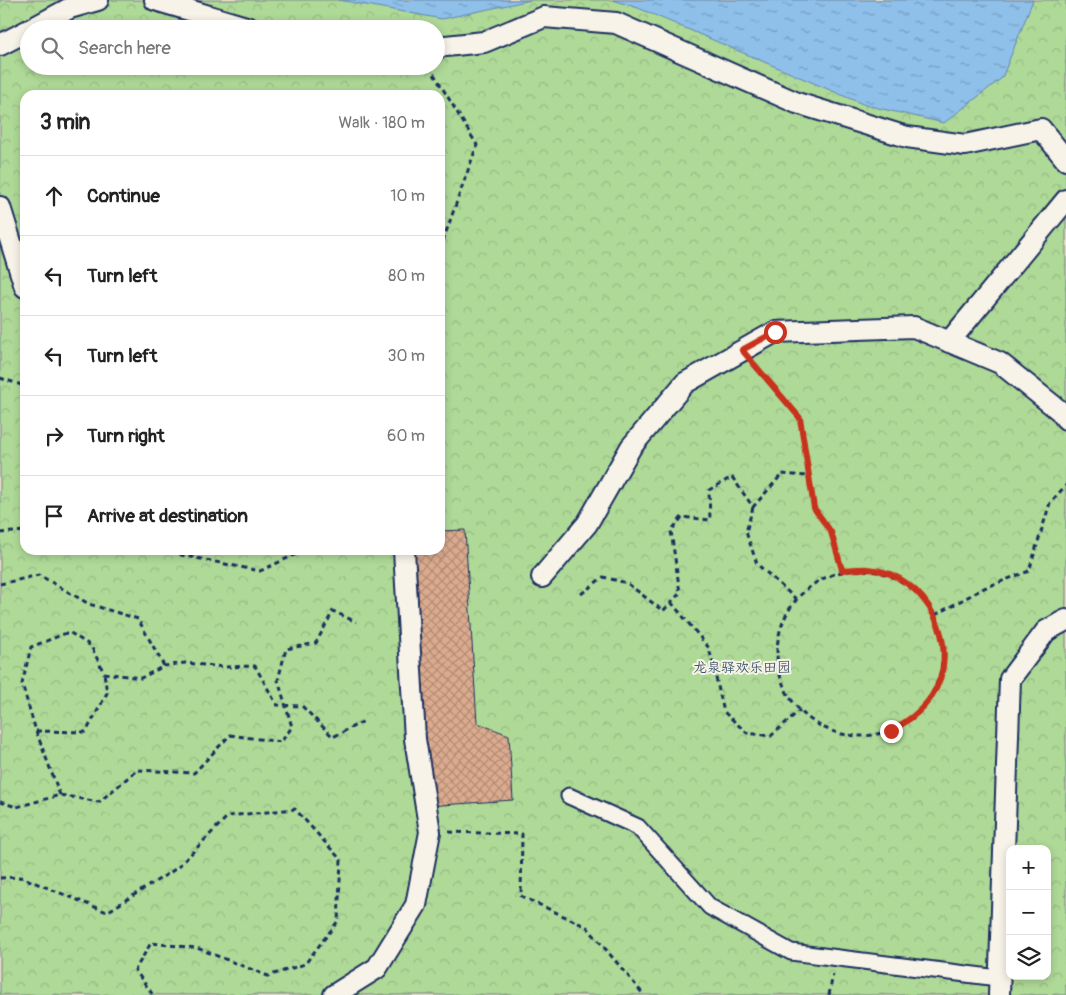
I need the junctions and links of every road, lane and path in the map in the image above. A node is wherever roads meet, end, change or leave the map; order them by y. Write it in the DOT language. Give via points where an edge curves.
graph roads {
  1 [pos="98,0"];
  2 [pos="155,0"];
  3 [pos="47,20"];
  4 [pos="223,20"];
  5 [pos="20,34"];
  6 [pos="0,45"];
  7 [pos="445,46"];
  8 [pos="434,75"];
  9 [pos="444,90"];
  10 [pos="445,92"];
  11 [pos="1066,160"];
  12 [pos="1066,200"];
  13 [pos="0,207"];
  14 [pos="445,235"];
  15 [pos="20,271"];
  16 [pos="949,342"];
  17 [pos="742,350"];
  18 [pos="0,378"];
  19 [pos="20,384"];
  20 [pos="1066,419"];
  21 [pos="807,476"];
  22 [pos="1066,485"];
  23 [pos="753,507"];
  24 [pos="20,531"];
  25 [pos="0,533"];
  26 [pos="181,555"];
  27 [pos="294,555"];
  28 [pos="404,555"];
  29 [pos="842,570"];
  30 [pos="542,577"];
  31 [pos="0,584"];
  32 [pos="581,594"];
  33 [pos="796,599"];
  34 [pos="671,602"];
  35 [pos="935,615"];
  36 [pos="1066,620"];
  37 [pos="356,622"];
  38 [pos="164,666"];
  39 [pos="104,672"];
  40 [pos="285,705"];
  41 [pos="800,710"];
  42 [pos="366,720"];
  43 [pos="36,731"];
  44 [pos="60,795"];
  45 [pos="568,796"];
  46 [pos="0,802"];
  47 [pos="430,832"];
  48 [pos="0,878"];
  49 [pos="999,987"];
  50 [pos="153,995"];
  51 [pos="334,995"];
  52 [pos="644,995"];
  1 -- 3 [label="street" via="70,8"];
  2 -- 4 [label="street"];
  5 -- 6 [label="street"];
  7 -- 11 [label="street" via="484,42 544,17 616,23 797,103 907,137 965,145 1041,129"];
  8 -- 9 [label="path"];
  10 -- 14 [label="path" via="477,145"];
  12 -- 16 [label="street"];
  13 -- 15 [label="street"];
  16 -- 17 [label="street" via="914,327 775,332"];
  16 -- 20 [label="street" via="1000,363"];
  17 -- 21 [label="path" via="800,418"];
  17 -- 30 [label="street" via="685,383 630,447 587,524"];
  18 -- 19 [label="path"];
  21 -- 23 [label="path" via="782,474"];
  21 -- 29 [label="path" via="814,508 831,532"];
  22 -- 35 [label="path" via="1050,503 1028,571 984,588"];
  23 -- 33 [label="path" via="746,532 757,564"];
  23 -- 34 [label="path" via="732,477 709,490 710,520 682,517 671,531 680,593"];
  24 -- 25 [label="path"];
  26 -- 27 [label="path" via="260,571"];
  28 -- 47 [label="street" via="414,739"];
  29 -- 33 [label="path" via="817,581"];
  29 -- 35 [label="path" via="870,569 896,576 919,592"];
  31 -- 38 [label="path" via="39,575 89,604 138,619"];
  32 -- 34 [label="path" via="603,577 627,583 662,611"];
  33 -- 41 [label="path" via="782,623 776,650 780,677 792,702"];
  34 -- 41 [label="path" via="709,648 724,712 748,733 771,736"];
  35 -- 41 [label="path" via="944,642 942,669 932,695 914,717 891,731 864,737 836,733 811,721"];
  36 -- 49 [label="street" via="1046,631 1010,679"];
  37 -- 40 [label="path" via="334,611 316,643 286,649 278,680"];
  38 -- 39 [label="path" via="141,678"];
  38 -- 40 [label="path" via="185,663 255,666 276,705"];
  39 -- 43 [label="path" via="107,693 86,732"];
  39 -- 43 [label="path" via="91,646 70,632 32,647 22,684"];
  40 -- 42 [label="path" via="302,706 333,737"];
  40 -- 44 [label="path" via="292,727 281,742 230,735 194,773 137,770 99,802"];
  43 -- 44 [label="path"];
  44 -- 46 [label="path" via="17,807"];
  45 -- 49 [label="street" via="638,827 710,907 791,952"];
  47 -- 51 [label="street" via="416,905 377,968"];
  47 -- 52 [label="path" via="522,834 521,896 587,926"];
  48 -- 50 [label="path" via="21,877 107,912 177,868 228,816 295,810 341,860 338,921 305,964 268,976 197,948 151,943 135,970"];
}
